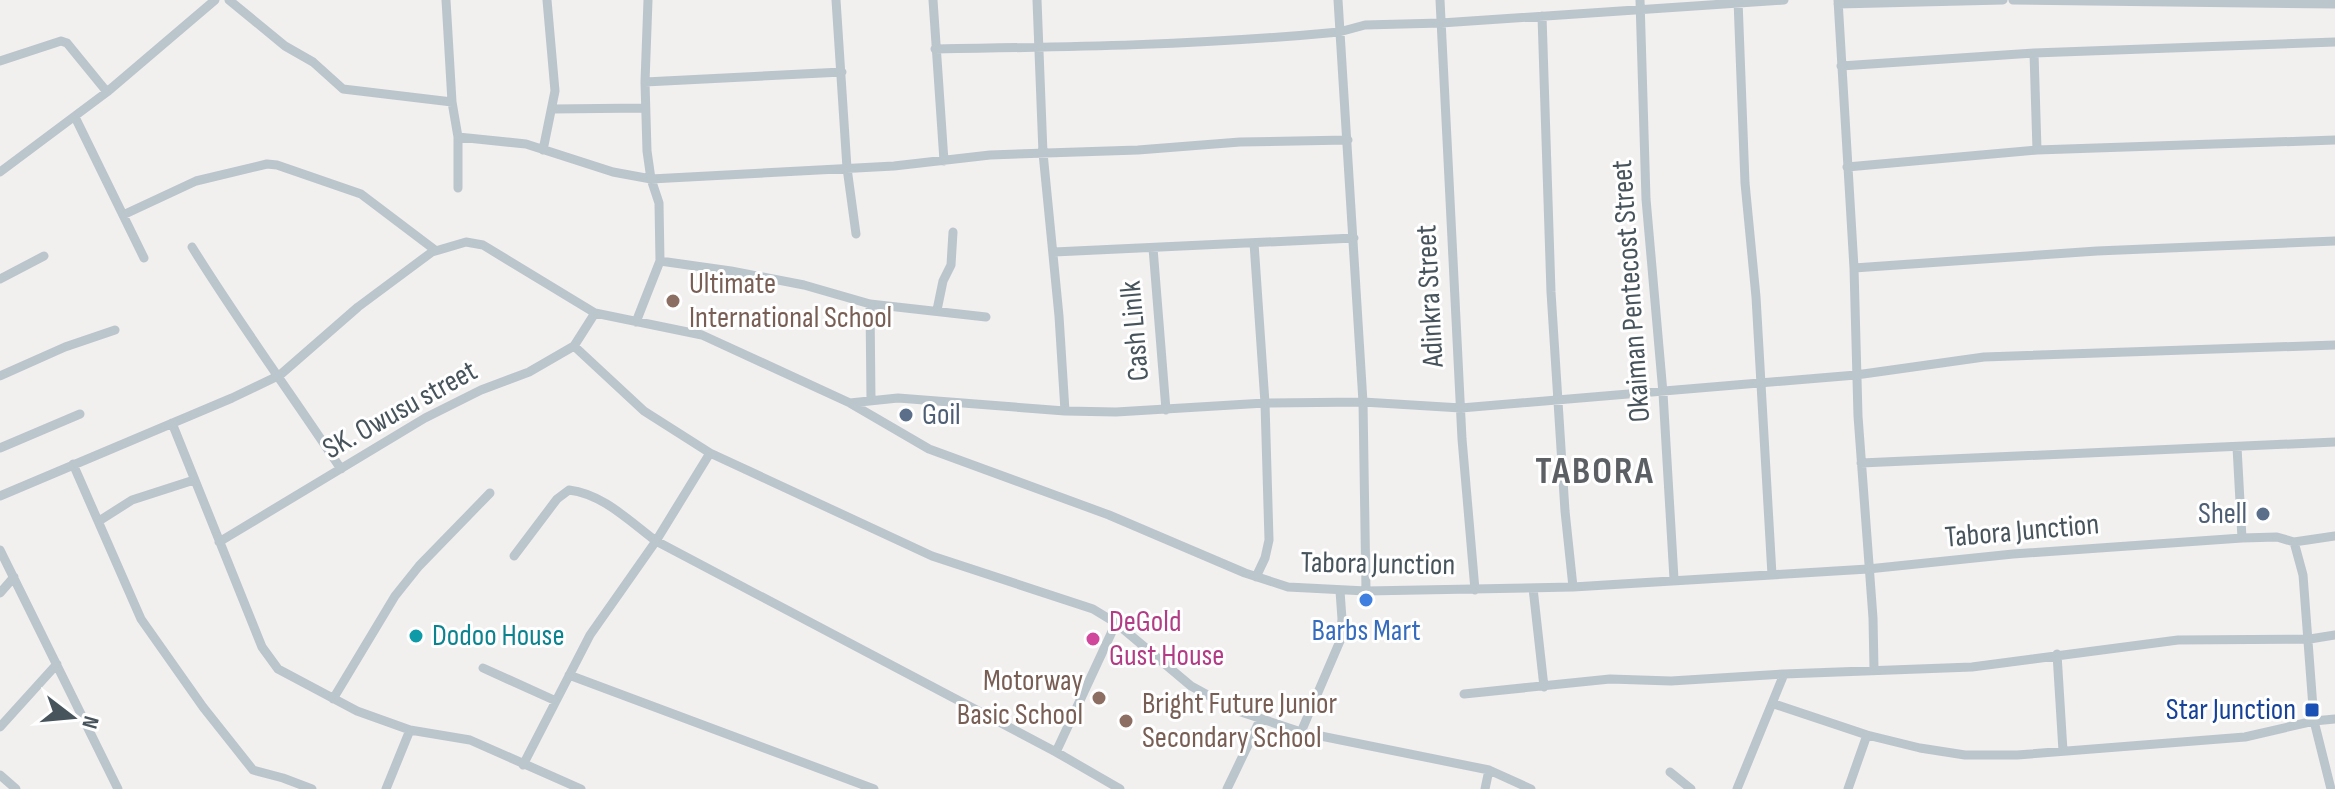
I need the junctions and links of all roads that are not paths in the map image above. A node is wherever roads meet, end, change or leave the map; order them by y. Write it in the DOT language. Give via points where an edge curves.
graph roads {
  1 [pos="215,0"];
  2 [pos="229,0"];
  3 [pos="446,0"];
  4 [pos="547,0"];
  5 [pos="648,0"];
  6 [pos="836,0"];
  7 [pos="933,0"];
  8 [pos="1037,0"];
  9 [pos="1338,0"];
  10 [pos="1440,0"];
  11 [pos="1784,0"];
  12 [pos="2003,0"];
  13 [pos="2013,0"];
  14 [pos="1738,2"];
  15 [pos="1838,2"];
  16 [pos="2335,4"];
  17 [pos="1640,5"];
  18 [pos="1542,16"];
  19 [pos="1441,23"];
  20 [pos="1339,32"];
  21 [pos="2335,42"];
  22 [pos="935,49"];
  23 [pos="1037,49"];
  24 [pos="2034,53"];
  25 [pos="0,61"];
  26 [pos="1841,66"];
  27 [pos="842,72"];
  28 [pos="645,82"];
  29 [pos="107,92"];
  30 [pos="452,102"];
  31 [pos="645,108"];
  32 [pos="553,109"];
  33 [pos="75,117"];
  34 [pos="458,137"];
  35 [pos="1348,140"];
  36 [pos="2335,140"];
  37 [pos="543,150"];
  38 [pos="2037,150"];
  39 [pos="1043,153"];
  40 [pos="944,161"];
  41 [pos="1847,167"];
  42 [pos="847,168"];
  43 [pos="0,172"];
  44 [pos="651,179"];
  45 [pos="458,188"];
  46 [pos="123,215"];
  47 [pos="953,232"];
  48 [pos="856,234"];
  49 [pos="1354,238"];
  50 [pos="2335,241"];
  51 [pos="1254,243"];
  52 [pos="192,247"];
  53 [pos="1153,248"];
  54 [pos="436,250"];
  55 [pos="1054,252"];
  56 [pos="44,256"];
  57 [pos="144,258"];
  58 [pos="660,261"];
  59 [pos="1854,268"];
  60 [pos="0,279"];
  61 [pos="870,304"];
  62 [pos="937,310"];
  63 [pos="595,313"];
  64 [pos="986,317"];
  65 [pos="636,322"];
  66 [pos="115,330"];
  67 [pos="2335,345"];
  68 [pos="574,346"];
  69 [pos="280,375"];
  70 [pos="1856,375"];
  71 [pos="0,376"];
  72 [pos="1760,384"];
  73 [pos="1663,393"];
  74 [pos="871,400"];
  75 [pos="1560,400"];
  76 [pos="1363,402"];
  77 [pos="850,403"];
  78 [pos="1265,403"];
  79 [pos="1461,408"];
  80 [pos="1166,410"];
  81 [pos="1065,411"];
  82 [pos="80,414"];
  83 [pos="172,423"];
  84 [pos="2335,442"];
  85 [pos="2237,447"];
  86 [pos="0,448"];
  87 [pos="710,453"];
  88 [pos="1861,463"];
  89 [pos="73,464"];
  90 [pos="341,469"];
  91 [pos="194,480"];
  92 [pos="490,493"];
  93 [pos="0,496"];
  94 [pos="99,521"];
  95 [pos="2335,536"];
  96 [pos="2242,538"];
  97 [pos="656,541"];
  98 [pos="219,542"];
  99 [pos="2294,542"];
  100 [pos="0,550"];
  101 [pos="514,556"];
  102 [pos="1868,569"];
  103 [pos="1772,575"];
  104 [pos="14,577"];
  105 [pos="1256,577"];
  106 [pos="1674,579"];
  107 [pos="1573,587"];
  108 [pos="1533,588"];
  109 [pos="1475,590"];
  110 [pos="1340,591"];
  111 [pos="1366,591"];
  112 [pos="0,593"];
  113 [pos="1116,623"];
  114 [pos="2335,635"];
  115 [pos="2310,639"];
  116 [pos="2057,654"];
  117 [pos="57,664"];
  118 [pos="483,668"];
  119 [pos="1874,669"];
  120 [pos="1784,674"];
  121 [pos="569,675"];
  122 [pos="1544,687"];
  123 [pos="1464,694"];
  124 [pos="333,699"];
  125 [pos="556,701"];
  126 [pos="1774,704"];
  127 [pos="2335,719"];
  128 [pos="1260,720"];
  129 [pos="2314,721"];
  130 [pos="0,727"];
  131 [pos="410,730"];
  132 [pos="1301,732"];
  133 [pos="1867,735"];
  134 [pos="2063,751"];
  135 [pos="1056,752"];
  136 [pos="523,765"];
  137 [pos="1489,770"];
  138 [pos="1670,772"];
  139 [pos="0,775"];
  140 [pos="16,789"];
  141 [pos="118,789"];
  142 [pos="312,789"];
  143 [pos="386,789"];
  144 [pos="581,789"];
  145 [pos="874,789"];
  146 [pos="1120,789"];
  147 [pos="1227,789"];
  148 [pos="1485,789"];
  149 [pos="1531,789"];
  150 [pos="1691,789"];
  151 [pos="1737,789"];
  152 [pos="1848,789"];
  153 [pos="2331,789"];
  1 -- 29 [label="street"];
  2 -- 30 [label="street" via="343,89"];
  3 -- 30 [label="street"];
  4 -- 32 [label="street"];
  5 -- 28 [label="street"];
  6 -- 27 [label="street"];
  7 -- 22 [label="street"];
  8 -- 23 [label="street"];
  9 -- 20 [label="street"];
  10 -- 19 [label="street, Adinkra Street"];
  11 -- 14 [label="street"];
  12 -- 15 [label="street"];
  13 -- 16 [label="street"];
  14 -- 17 [label="street"];
  14 -- 72 [label="street"];
  15 -- 26 [label="street"];
  17 -- 18 [label="street"];
  17 -- 73 [label="street, Okaiman Pentecost Street" via="1646,199"];
  18 -- 19 [label="street"];
  18 -- 75 [label="street"];
  19 -- 20 [label="street" via="1365,25"];
  19 -- 79 [label="street, Adinkra Street"];
  20 -- 23 [label="street"];
  20 -- 35 [label="street"];
  21 -- 24 [label="street"];
  22 -- 23 [label="street"];
  22 -- 40 [label="street"];
  23 -- 39 [label="street"];
  24 -- 26 [label="street"];
  24 -- 38 [label="street"];
  25 -- 29 [label="street" via="61,41"];
  26 -- 41 [label="street"];
  27 -- 28 [label="street"];
  27 -- 42 [label="street"];
  28 -- 31 [label="street"];
  29 -- 33 [label="street"];
  30 -- 34 [label="street"];
  31 -- 32 [label="street"];
  31 -- 44 [label="street"];
  32 -- 37 [label="street"];
  33 -- 43 [label="street"];
  33 -- 46 [label="street"];
  34 -- 37 [label="street"];
  34 -- 45 [label="street"];
  35 -- 39 [label="street"];
  35 -- 49 [label="street"];
  36 -- 38 [label="street"];
  37 -- 44 [label="street"];
  38 -- 41 [label="street"];
  39 -- 40 [label="street"];
  39 -- 55 [label="street"];
  40 -- 42 [label="street"];
  41 -- 59 [label="street"];
  42 -- 44 [label="street"];
  42 -- 48 [label="street"];
  44 -- 58 [label="street" via="659,203"];
  46 -- 54 [label="street" via="196,181 277,165 361,194"];
  46 -- 57 [label="street"];
  47 -- 62 [label="street" via="951,265"];
  49 -- 51 [label="street"];
  49 -- 76 [label="street"];
  50 -- 59 [label="street"];
  51 -- 53 [label="street"];
  51 -- 78 [label="street"];
  52 -- 69 [label="street"];
  53 -- 55 [label="street"];
  53 -- 80 [label="street, Cash Linlk"];
  54 -- 63 [label="street, Tabora Junction" via="466,242 483,245"];
  54 -- 69 [label="street" via="358,307"];
  55 -- 81 [label="street"];
  56 -- 60 [label="street"];
  58 -- 61 [label="street" via="804,285"];
  58 -- 65 [label="street"];
  59 -- 70 [label="street"];
  61 -- 62 [label="street"];
  61 -- 74 [label="street"];
  62 -- 64 [label="street"];
  63 -- 65 [label="street, Tabora Junction"];
  63 -- 68 [label="street, SK. Owusu street"];
  65 -- 77 [label="street, Tabora Junction" via="702,335"];
  66 -- 71 [label="street"];
  67 -- 70 [label="street" via="1984,357"];
  68 -- 87 [label="street" via="644,411"];
  68 -- 90 [label="street, SK. Owusu street" via="425,418"];
  69 -- 83 [label="street"];
  69 -- 90 [label="street"];
  70 -- 72 [label="street"];
  70 -- 88 [label="street"];
  72 -- 73 [label="street"];
  72 -- 103 [label="street"];
  73 -- 75 [label="street"];
  73 -- 106 [label="street, Okaiman Pentecost Street"];
  74 -- 77 [label="street"];
  74 -- 81 [label="street"];
  75 -- 79 [label="street"];
  75 -- 107 [label="street"];
  76 -- 78 [label="street"];
  76 -- 79 [label="street"];
  76 -- 111 [label="street"];
  77 -- 105 [label="street, Tabora Junction" via="929,449 1109,515"];
  78 -- 80 [label="street"];
  78 -- 105 [label="street" via="1269,540"];
  79 -- 109 [label="street, Adinkra Street"];
  80 -- 81 [label="street"];
  82 -- 86 [label="street"];
  83 -- 89 [label="street"];
  83 -- 91 [label="street"];
  84 -- 85 [label="street"];
  85 -- 88 [label="street"];
  85 -- 96 [label="street"];
  87 -- 97 [label="street"];
  87 -- 113 [label="street" via="932,556 1093,609"];
  88 -- 102 [label="street"];
  89 -- 93 [label="street"];
  89 -- 94 [label="street"];
  90 -- 98 [label="street, SK. Owusu street"];
  91 -- 94 [label="street" via="132,500"];
  91 -- 98 [label="street"];
  92 -- 124 [label="street" via="395,596"];
  94 -- 142 [label="street" via="141,619 236,749 256,772"];
  95 -- 99 [label="street, Tabora Junction"];
  96 -- 99 [label="street, Tabora Junction"];
  96 -- 102 [label="street, Tabora Junction"];
  97 -- 101 [label="street" via="599,498 569,490"];
  97 -- 121 [label="street" via="602,615"];
  97 -- 135 [label="street"];
  98 -- 124 [label="street" via="269,660"];
  99 -- 115 [label="street"];
  100 -- 104 [label="street"];
  102 -- 103 [label="street, Tabora Junction"];
  102 -- 119 [label="street"];
  103 -- 106 [label="street, Tabora Junction"];
  104 -- 112 [label="street"];
  104 -- 117 [label="street"];
  105 -- 110 [label="street, Tabora Junction" via="1288,587"];
  106 -- 107 [label="street, Tabora Junction"];
  107 -- 108 [label="street, Tabora Junction"];
  108 -- 109 [label="street, Tabora Junction"];
  108 -- 122 [label="street"];
  109 -- 111 [label="street, Tabora Junction"];
  110 -- 111 [label="street, Tabora Junction"];
  110 -- 132 [label="street" via="1340,641"];
  113 -- 128 [label="street" via="1191,686"];
  113 -- 135 [label="street"];
  114 -- 115 [label="street"];
  115 -- 116 [label="street" via="2178,640"];
  115 -- 129 [label="street"];
  116 -- 119 [label="street" via="1972,667"];
  116 -- 134 [label="street"];
  117 -- 130 [label="street"];
  117 -- 141 [label="street"];
  118 -- 125 [label="street"];
  119 -- 120 [label="street"];
  120 -- 122 [label="street" via="1610,679"];
  120 -- 126 [label="street"];
  121 -- 125 [label="street"];
  121 -- 145 [label="street"];
  122 -- 123 [label="street"];
  124 -- 131 [label="street"];
  125 -- 136 [label="street"];
  126 -- 133 [label="street"];
  126 -- 151 [label="street"];
  127 -- 129 [label="street"];
  128 -- 132 [label="street"];
  128 -- 147 [label="street"];
  129 -- 134 [label="street" via="2245,737"];
  129 -- 153 [label="street"];
  131 -- 136 [label="street" via="470,740"];
  131 -- 143 [label="street"];
  132 -- 137 [label="street"];
  133 -- 134 [label="street" via="1965,755"];
  133 -- 152 [label="street"];
  135 -- 146 [label="street"];
  136 -- 144 [label="street"];
  137 -- 148 [label="street"];
  137 -- 149 [label="street"];
  138 -- 150 [label="street"];
  139 -- 140 [label="street"];
}
